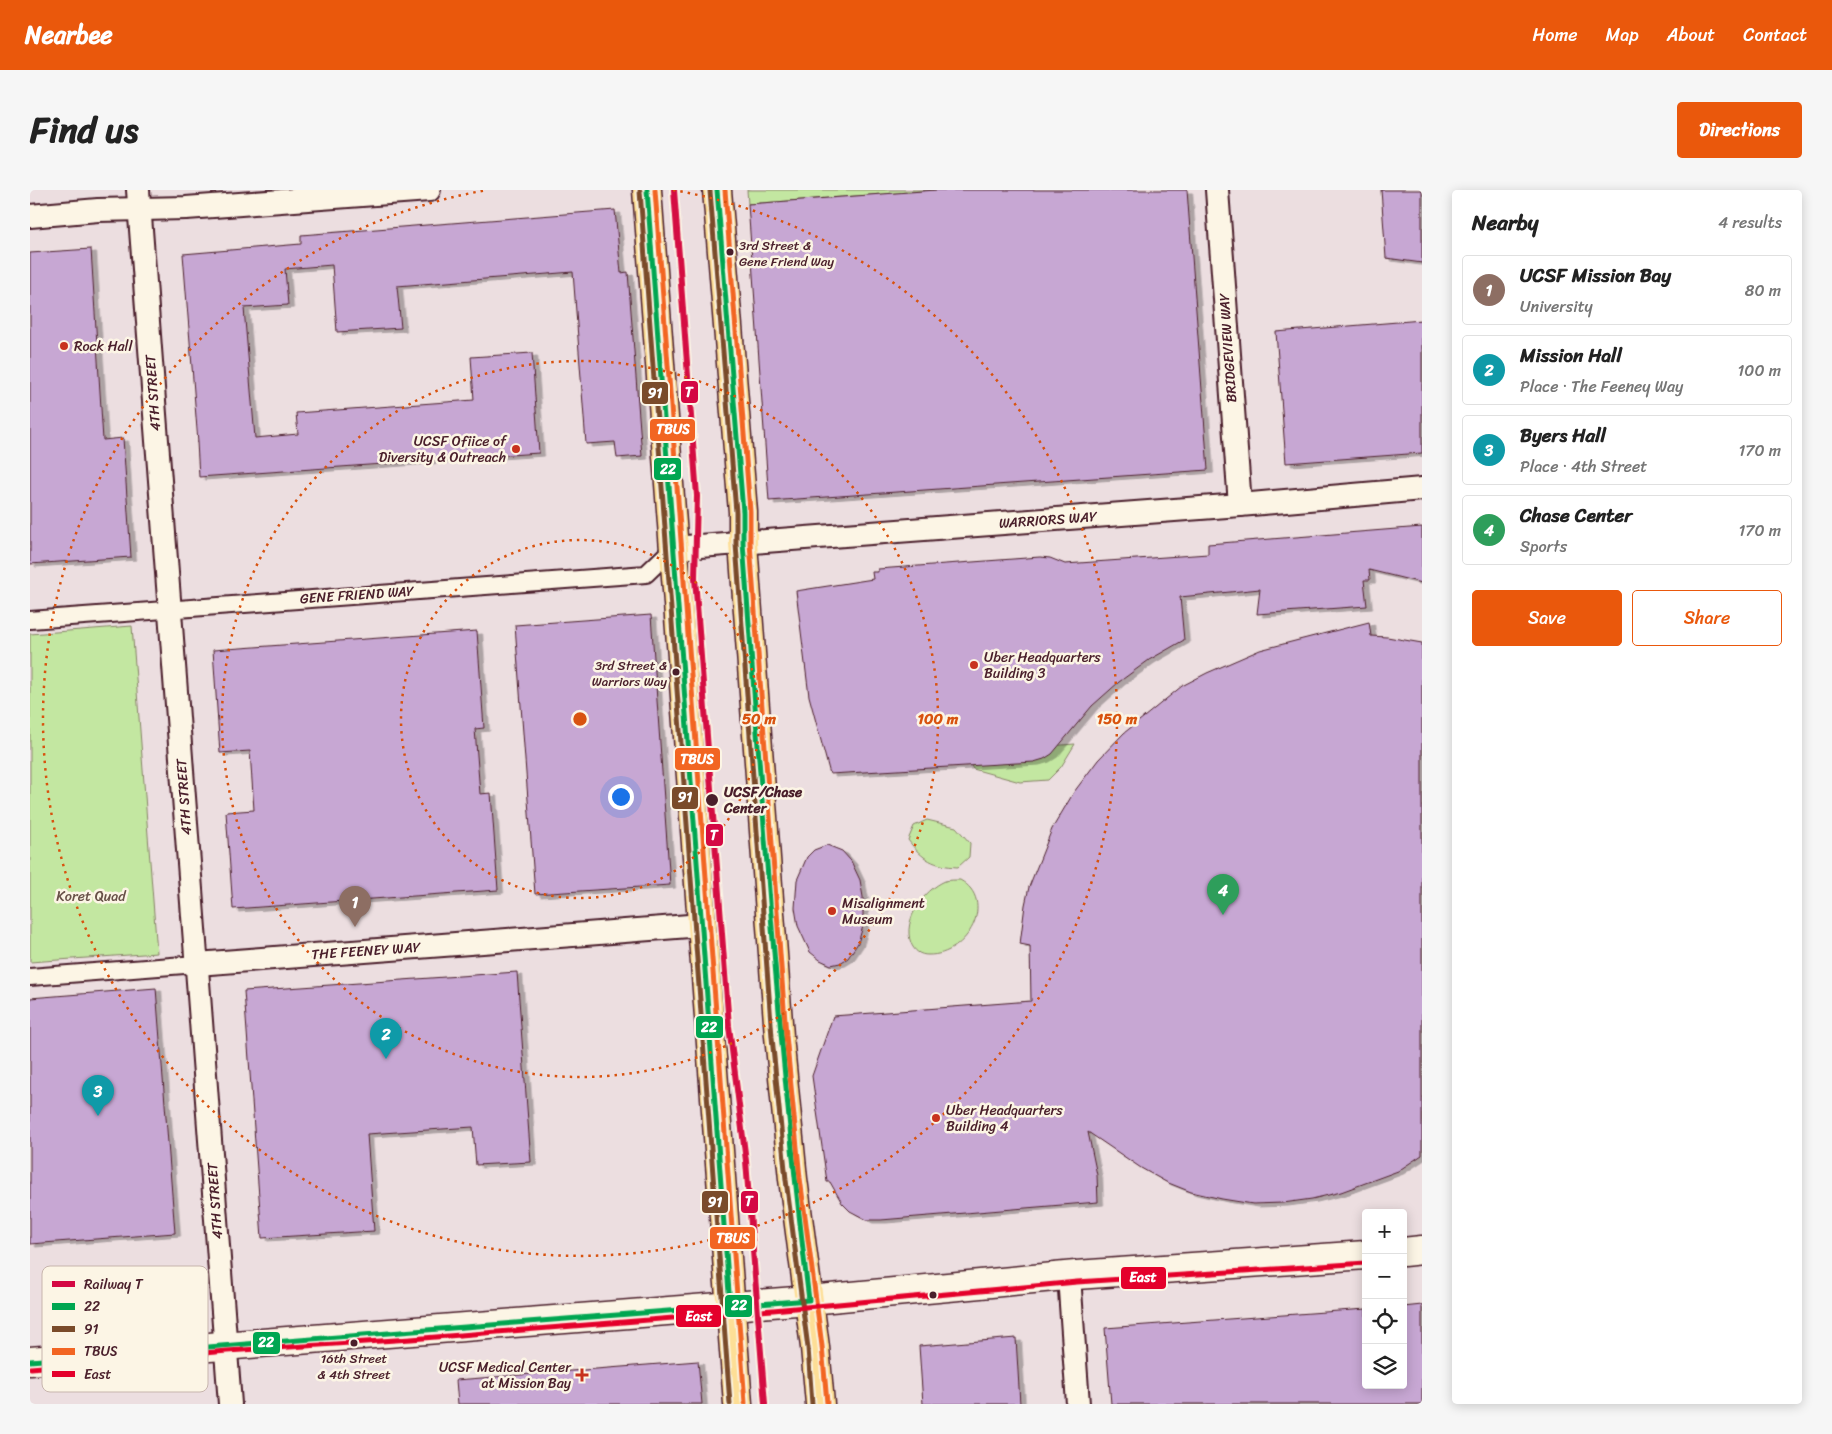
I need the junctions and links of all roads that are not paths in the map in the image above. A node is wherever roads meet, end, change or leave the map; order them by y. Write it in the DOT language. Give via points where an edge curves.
graph roads {
  1 [pos="428,190"];
  2 [pos="647,190"];
  3 [pos="717,190"];
  4 [pos="1216,190"];
  5 [pos="139,200"];
  6 [pos="30,216"];
  7 [pos="1422,489"];
  8 [pos="1240,505"];
  9 [pos="743,543"];
  10 [pos="674,548"];
  11 [pos="170,610"];
  12 [pos="30,620"];
  13 [pos="702,925"];
  14 [pos="197,964"];
  15 [pos="30,977"];
  16 [pos="1422,1250"];
  17 [pos="1407,1252"];
  18 [pos="1362,1255"];
  19 [pos="1069,1276"];
  20 [pos="809,1300"];
  21 [pos="730,1306"];
  22 [pos="226,1344"];
  23 [pos="208,1346"];
  24 [pos="230,1404"];
  25 [pos="738,1404"];
  26 [pos="820,1404"];
  27 [pos="1078,1404"];
  1 -- 5 [label="street" via="196,207"];
  2 -- 10 [label="main road"];
  3 -- 9 [label="main road"];
  4 -- 8 [label="street, BRIDGEVIEW WAY"];
  5 -- 6 [label="street" via="98,210"];
  5 -- 11 [label="street, 4TH STREET"];
  7 -- 8 [label="street, WARRIORS WAY"];
  8 -- 9 [label="street, WARRIORS WAY"];
  9 -- 10 [label="street, WARRIORS WAY"];
  9 -- 20 [label="main road" via="780,1036 793,1179"];
  10 -- 11 [label="street, GENE FRIEND WAY" via="646,574"];
  10 -- 13 [label="main road"];
  11 -- 12 [label="street, GENE FRIEND WAY"];
  11 -- 14 [label="street, 4TH STREET"];
  13 -- 14 [label="street, THE FEENEY WAY"];
  13 -- 21 [label="main road"];
  14 -- 15 [label="street, THE FEENEY WAY"];
  14 -- 22 [label="street, 4TH STREET"];
  16 -- 17 [label="main road"];
  18 -- 19 [label="main road"];
  19 -- 20 [label="main road"];
  19 -- 27 [label="street"];
  20 -- 21 [label="main road"];
  20 -- 26 [label="main road"];
  21 -- 22 [label="main road"];
  21 -- 25 [label="main road"];
  22 -- 23 [label="main road"];
  22 -- 24 [label="street, 4TH STREET"];
}
